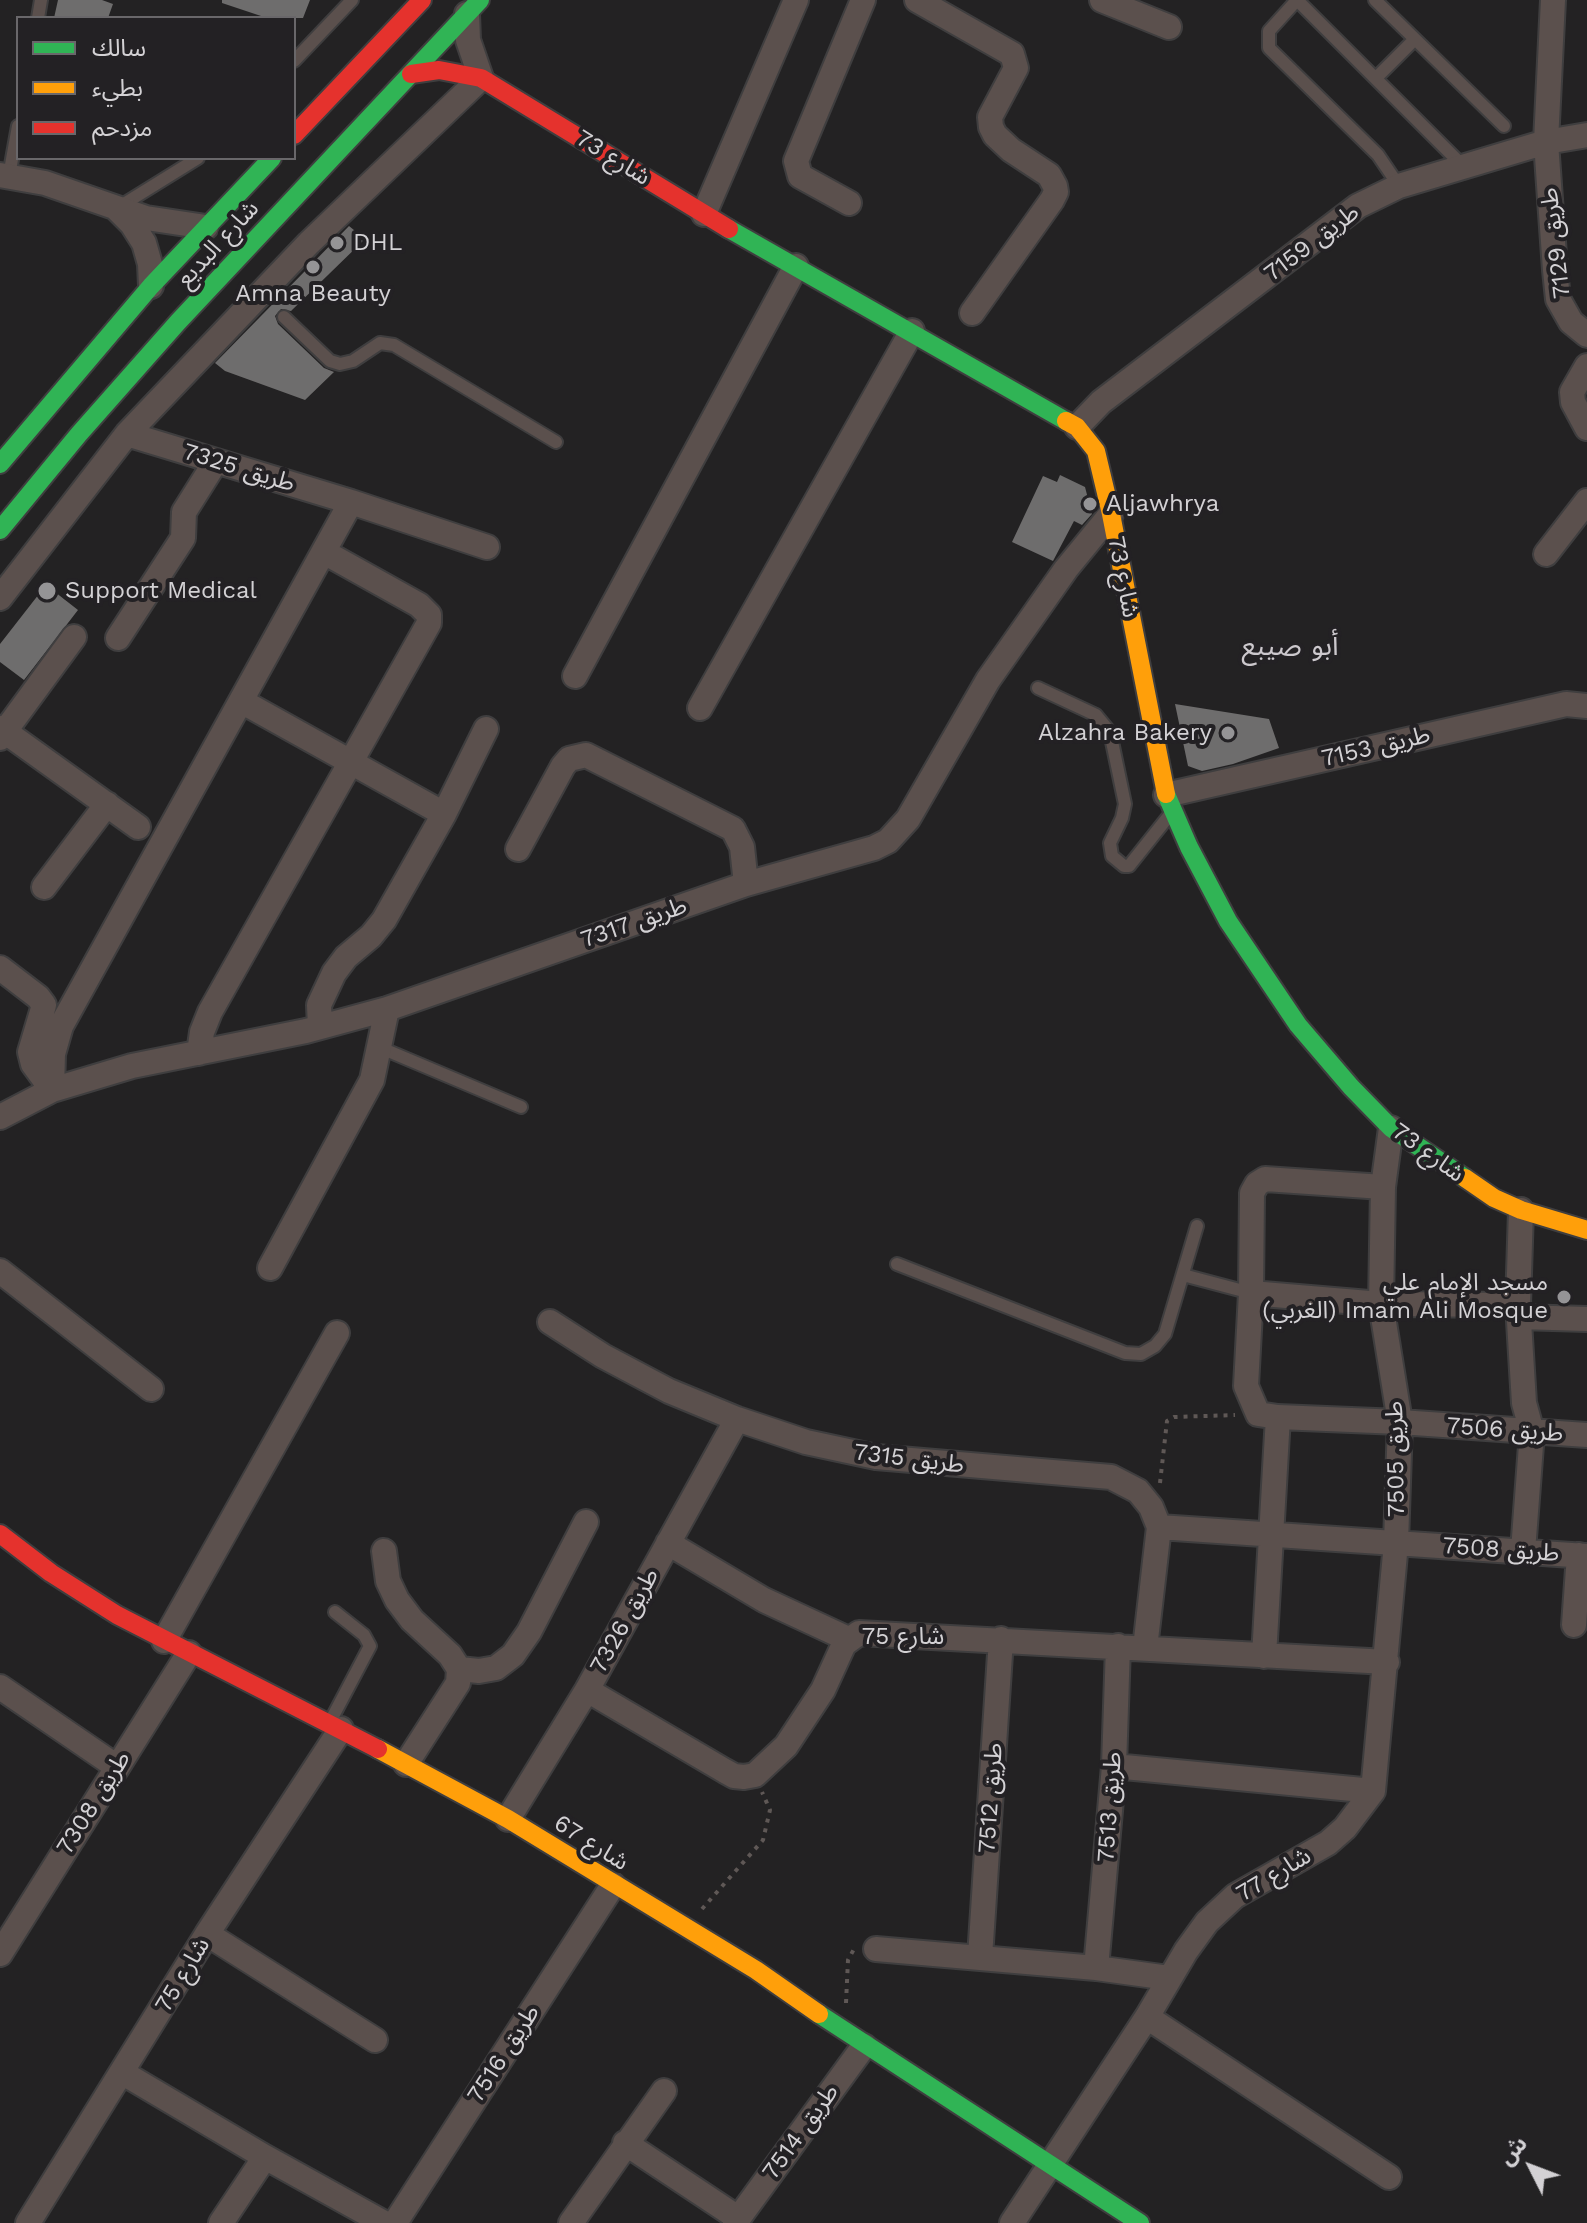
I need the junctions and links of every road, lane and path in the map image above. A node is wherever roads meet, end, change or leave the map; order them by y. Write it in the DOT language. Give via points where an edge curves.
graph roads {
  1 [pos="352,0"];
  2 [pos="422,0"];
  3 [pos="796,0"];
  4 [pos="863,0"];
  5 [pos="917,0"];
  6 [pos="1102,0"];
  7 [pos="1297,0"];
  8 [pos="1375,0"];
  9 [pos="1553,0"];
  10 [pos="474,7"];
  11 [pos="1169,27"];
  12 [pos="1415,39"];
  13 [pos="296,59"];
  14 [pos="411,74"];
  15 [pos="481,78"];
  16 [pos="1376,78"];
  17 [pos="1504,126"];
  18 [pos="16,133"];
  19 [pos="296,133"];
  20 [pos="1587,135"];
  21 [pos="1546,142"];
  22 [pos="195,160"];
  23 [pos="270,160"];
  24 [pos="1463,166"];
  25 [pos="4,175"];
  26 [pos="1399,186"];
  27 [pos="849,203"];
  28 [pos="116,208"];
  29 [pos="704,214"];
  30 [pos="206,227"];
  31 [pos="796,266"];
  32 [pos="151,286"];
  33 [pos="972,313"];
  34 [pos="284,317"];
  35 [pos="912,331"];
  36 [pos="1587,335"];
  37 [pos="1587,366"];
  38 [pos="1077,427"];
  39 [pos="1587,428"];
  40 [pos="127,434"];
  41 [pos="556,442"];
  42 [pos="216,461"];
  43 [pos="0,464"];
  44 [pos="1587,501"];
  45 [pos="351,502"];
  46 [pos="1111,514"];
  47 [pos="0,530"];
  48 [pos="487,547"];
  49 [pos="324,552"];
  50 [pos="1546,554"];
  51 [pos="0,598"];
  52 [pos="74,637"];
  53 [pos="118,638"];
  54 [pos="575,676"];
  55 [pos="1038,688"];
  56 [pos="241,701"];
  57 [pos="1587,706"];
  58 [pos="700,708"];
  59 [pos="486,729"];
  60 [pos="2,732"];
  61 [pos="351,762"];
  62 [pos="1169,803"];
  63 [pos="107,804"];
  64 [pos="444,814"];
  65 [pos="138,827"];
  66 [pos="518,849"];
  67 [pos="746,884"];
  68 [pos="44,887"];
  69 [pos="0,968"];
  70 [pos="387,1009"];
  71 [pos="320,1027"];
  72 [pos="381,1048"];
  73 [pos="199,1053"];
  74 [pos="52,1090"];
  75 [pos="521,1107"];
  76 [pos="0,1117"];
  77 [pos="1391,1128"];
  78 [pos="1383,1187"];
  79 [pos="1521,1210"];
  80 [pos="1197,1226"];
  81 [pos="1587,1230"];
  82 [pos="897,1264"];
  83 [pos="270,1268"];
  84 [pos="0,1271"];
  85 [pos="1183,1275"];
  86 [pos="1251,1293"];
  87 [pos="1381,1304"];
  88 [pos="1518,1311"];
  89 [pos="1587,1319"];
  90 [pos="550,1322"];
  91 [pos="337,1333"];
  92 [pos="151,1389"];
  93 [pos="1268,1415"];
  94 [pos="737,1419"];
  95 [pos="1400,1422"];
  96 [pos="1532,1432"];
  97 [pos="1587,1435"];
  98 [pos="1155,1517"];
  99 [pos="586,1522"];
  100 [pos="1271,1533"];
  101 [pos="0,1534"];
  102 [pos="668,1543"];
  103 [pos="1396,1543"];
  104 [pos="384,1551"];
  105 [pos="1523,1551"];
  106 [pos="1583,1555"];
  107 [pos="335,1612"];
  108 [pos="1574,1625"];
  109 [pos="848,1639"];
  110 [pos="1001,1639"];
  111 [pos="164,1641"];
  112 [pos="1118,1646"];
  113 [pos="1145,1648"];
  114 [pos="189,1653"];
  115 [pos="1264,1656"];
  116 [pos="1387,1662"];
  117 [pos="459,1669"];
  118 [pos="0,1687"];
  119 [pos="587,1690"];
  120 [pos="335,1726"];
  121 [pos="406,1764"];
  122 [pos="1114,1766"];
  123 [pos="117,1767"];
  124 [pos="755,1775"];
  125 [pos="1373,1791"];
  126 [pos="508,1819"];
  127 [pos="613,1885"];
  128 [pos="685,1927"];
  129 [pos="207,1934"];
  130 [pos="876,1949"];
  131 [pos="0,1954"];
  132 [pos="980,1957"];
  133 [pos="1096,1968"];
  134 [pos="1169,1978"];
  135 [pos="1147,2017"];
  136 [pos="855,2039"];
  137 [pos="375,2040"];
  138 [pos="123,2073"];
  139 [pos="664,2091"];
  140 [pos="625,2143"];
  141 [pos="265,2157"];
  142 [pos="1051,2167"];
  143 [pos="1389,2177"];
  144 [pos="737,2220"];
  145 [pos="28,2223"];
  146 [pos="221,2223"];
  147 [pos="384,2223"];
  148 [pos="395,2223"];
  149 [pos="571,2223"];
  150 [pos="1012,2223"];
  151 [pos="1140,2223"];
  1 -- 13 [label="lane"];
  2 -- 19 [label="street"];
  3 -- 29 [label="street"];
  4 -- 27 [label="street" via="796,161 800,176"];
  5 -- 33 [label="street" via="1012,54 1016,68 990,117 991,127 1011,150 1049,175 1055,186 1052,200"];
  6 -- 11 [label="street"];
  7 -- 16 [label="lane"];
  7 -- 26 [label="lane" via="1269,31 1269,48 1378,155"];
  8 -- 12 [label="lane"];
  9 -- 21 [label="street, طريق 7129"];
  10 -- 14 [label="street, شارع البديع"];
  10 -- 15 [label="street" via="468,40"];
  12 -- 16 [label="lane"];
  12 -- 17 [label="lane"];
  14 -- 15 [label="street, شارع 73" via="439,70"];
  14 -- 47 [label="street, شارع البديع" via="178,322"];
  15 -- 29 [label="street, شارع 73"];
  15 -- 40 [label="street" via="309,243 266,298"];
  16 -- 24 [label="lane"];
  18 -- 25 [label="lane"];
  20 -- 21 [label="street, طريق 7159"];
  21 -- 24 [label="street, طريق 7159"];
  21 -- 36 [label="street, طريق 7129" via="1558,299 1571,322"];
  22 -- 28 [label="lane"];
  23 -- 30 [label="street, شارع البديع"];
  24 -- 26 [label="street, طريق 7159"];
  25 -- 28 [label="street" via="82,193"];
  26 -- 38 [label="street, طريق 7159" via="1358,206 1101,402"];
  28 -- 30 [label="street"];
  28 -- 32 [label="street" via="144,243"];
  29 -- 31 [label="street, شارع 73"];
  30 -- 32 [label="street, شارع البديع"];
  31 -- 35 [label="street, شارع 73"];
  31 -- 54 [label="street"];
  32 -- 43 [label="street, شارع البديع"];
  34 -- 41 [label="lane" via="330,361 353,361 380,343 394,345"];
  35 -- 38 [label="street, شارع 73"];
  35 -- 58 [label="street"];
  37 -- 39 [label="street" via="1572,392"];
  38 -- 46 [label="street, شارع 73" via="1096,451"];
  40 -- 42 [label="street, طريق 7325"];
  40 -- 51 [label="street"];
  42 -- 45 [label="street, طريق 7325"];
  42 -- 53 [label="street" via="184,512 183,538"];
  44 -- 50 [label="street"];
  45 -- 48 [label="street, طريق 7325"];
  45 -- 49 [label="street"];
  46 -- 62 [label="street, شارع 73"];
  46 -- 67 [label="street, طريق 7317" via="988,680 899,831 874,848"];
  49 -- 56 [label="street"];
  49 -- 61 [label="street" via="429,615 426,630"];
  52 -- 60 [label="street"];
  55 -- 62 [label="lane" via="1096,715 1110,732 1125,804 1110,843 1112,856 1129,866"];
  56 -- 61 [label="street"];
  56 -- 74 [label="street" via="61,1026 53,1054"];
  57 -- 62 [label="street, طريق 7153" via="1566,704"];
  59 -- 64 [label="street"];
  60 -- 63 [label="street"];
  61 -- 64 [label="street"];
  61 -- 73 [label="street" via="210,1012"];
  62 -- 77 [label="street, شارع 73" via="1228,921 1298,1025"];
  63 -- 65 [label="street"];
  63 -- 68 [label="street"];
  64 -- 71 [label="street" via="379,928 334,973 319,1005"];
  66 -- 67 [label="street" via="563,766 586,755 733,829 742,847"];
  67 -- 70 [label="street, طريق 7317"];
  69 -- 74 [label="street" via="42,1000 45,1010 31,1058"];
  70 -- 71 [label="street, طريق 7317"];
  70 -- 72 [label="street"];
  71 -- 73 [label="street, طريق 7317"];
  72 -- 75 [label="lane"];
  72 -- 83 [label="street" via="372,1080"];
  73 -- 74 [label="street, طريق 7317"];
  74 -- 76 [label="street, طريق 7317"];
  77 -- 78 [label="street, طريق 7505"];
  77 -- 79 [label="street, شارع 73" via="1465,1180"];
  78 -- 86 [label="street" via="1265,1179 1257,1184 1252,1193"];
  78 -- 87 [label="street, طريق 7505"];
  79 -- 81 [label="street, شارع 73"];
  79 -- 88 [label="street"];
  80 -- 85 [label="lane"];
  82 -- 85 [label="lane" via="1125,1353 1141,1354 1165,1334"];
  84 -- 92 [label="street"];
  85 -- 86 [label="lane"];
  86 -- 87 [label="street"];
  86 -- 93 [label="street" via="1246,1386"];
  87 -- 88 [label="street"];
  87 -- 95 [label="street, طريق 7505"];
  88 -- 89 [label="street"];
  88 -- 96 [label="street" via="1524,1403"];
  90 -- 94 [label="street, طريق 7315" via="635,1374"];
  91 -- 111 [label="street"];
  93 -- 95 [label="street, طريق 7506"];
  93 -- 98 [label="path" via="1167,1421"];
  93 -- 100 [label="street"];
  94 -- 98 [label="street, طريق 7315" via="876,1457 1111,1477 1138,1491"];
  94 -- 102 [label="street, طريق 7326"];
  95 -- 96 [label="street, طريق 7506"];
  95 -- 103 [label="street, طريق 7505"];
  96 -- 97 [label="street, طريق 7506"];
  96 -- 105 [label="street"];
  98 -- 100 [label="street"];
  98 -- 113 [label="street"];
  99 -- 117 [label="street" via="513,1655 496,1668"];
  100 -- 103 [label="street, طريق 7508"];
  100 -- 115 [label="street"];
  101 -- 111 [label="street, شارع 67" via="83,1594"];
  102 -- 109 [label="street" via="764,1600"];
  102 -- 119 [label="street, طريق 7326"];
  103 -- 105 [label="street, طريق 7508"];
  103 -- 116 [label="street, طريق 7505"];
  104 -- 117 [label="street" via="397,1600"];
  105 -- 106 [label="street, طريق 7508"];
  106 -- 108 [label="street"];
  107 -- 120 [label="lane" via="370,1646"];
  109 -- 110 [label="street, شارع 75" via="866,1632"];
  109 -- 124 [label="street, شارع 75" via="800,1728"];
  110 -- 112 [label="street, شارع 75"];
  110 -- 132 [label="street, طريق 7512"];
  111 -- 114 [label="street, شارع 67"];
  112 -- 113 [label="street, شارع 75"];
  112 -- 122 [label="street, طريق 7513"];
  113 -- 115 [label="street, شارع 75"];
  114 -- 120 [label="street, شارع 67"];
  114 -- 123 [label="street, طريق 7308"];
  115 -- 116 [label="street, شارع 75"];
  116 -- 125 [label="street, طريق 7505"];
  117 -- 121 [label="street" via="458,1683"];
  118 -- 123 [label="street"];
  119 -- 124 [label="street" via="734,1776"];
  119 -- 126 [label="street, طريق 7326"];
  120 -- 121 [label="street, شارع 67"];
  120 -- 129 [label="street, شارع 75"];
  121 -- 126 [label="street, شارع 67"];
  122 -- 125 [label="street"];
  122 -- 133 [label="street, طريق 7513"];
  123 -- 131 [label="street, طريق 7308"];
  124 -- 128 [label="path" via="770,1810 763,1840"];
  125 -- 134 [label="street, شارع 77" via="1328,1843 1228,1902 1207,1922"];
  126 -- 127 [label="street, شارع 67"];
  127 -- 128 [label="street, شارع 67"];
  127 -- 148 [label="street, طريق 7516"];
  128 -- 136 [label="street, شارع 67"];
  129 -- 137 [label="street"];
  129 -- 138 [label="street, شارع 75"];
  130 -- 132 [label="street"];
  130 -- 136 [label="path" via="859,1948 849,1955"];
  132 -- 133 [label="street"];
  133 -- 134 [label="street"];
  134 -- 135 [label="street, شارع 77"];
  135 -- 142 [label="street, شارع 77"];
  135 -- 143 [label="street"];
  136 -- 142 [label="street, شارع 67"];
  136 -- 144 [label="street, طريق 7514"];
  138 -- 141 [label="street"];
  138 -- 145 [label="street, شارع 75"];
  139 -- 140 [label="street"];
  140 -- 144 [label="street, طريق 7514"];
  140 -- 149 [label="street"];
  141 -- 146 [label="street"];
  141 -- 147 [label="street"];
  142 -- 150 [label="street, شارع 77"];
  142 -- 151 [label="street, شارع 67"];
}
